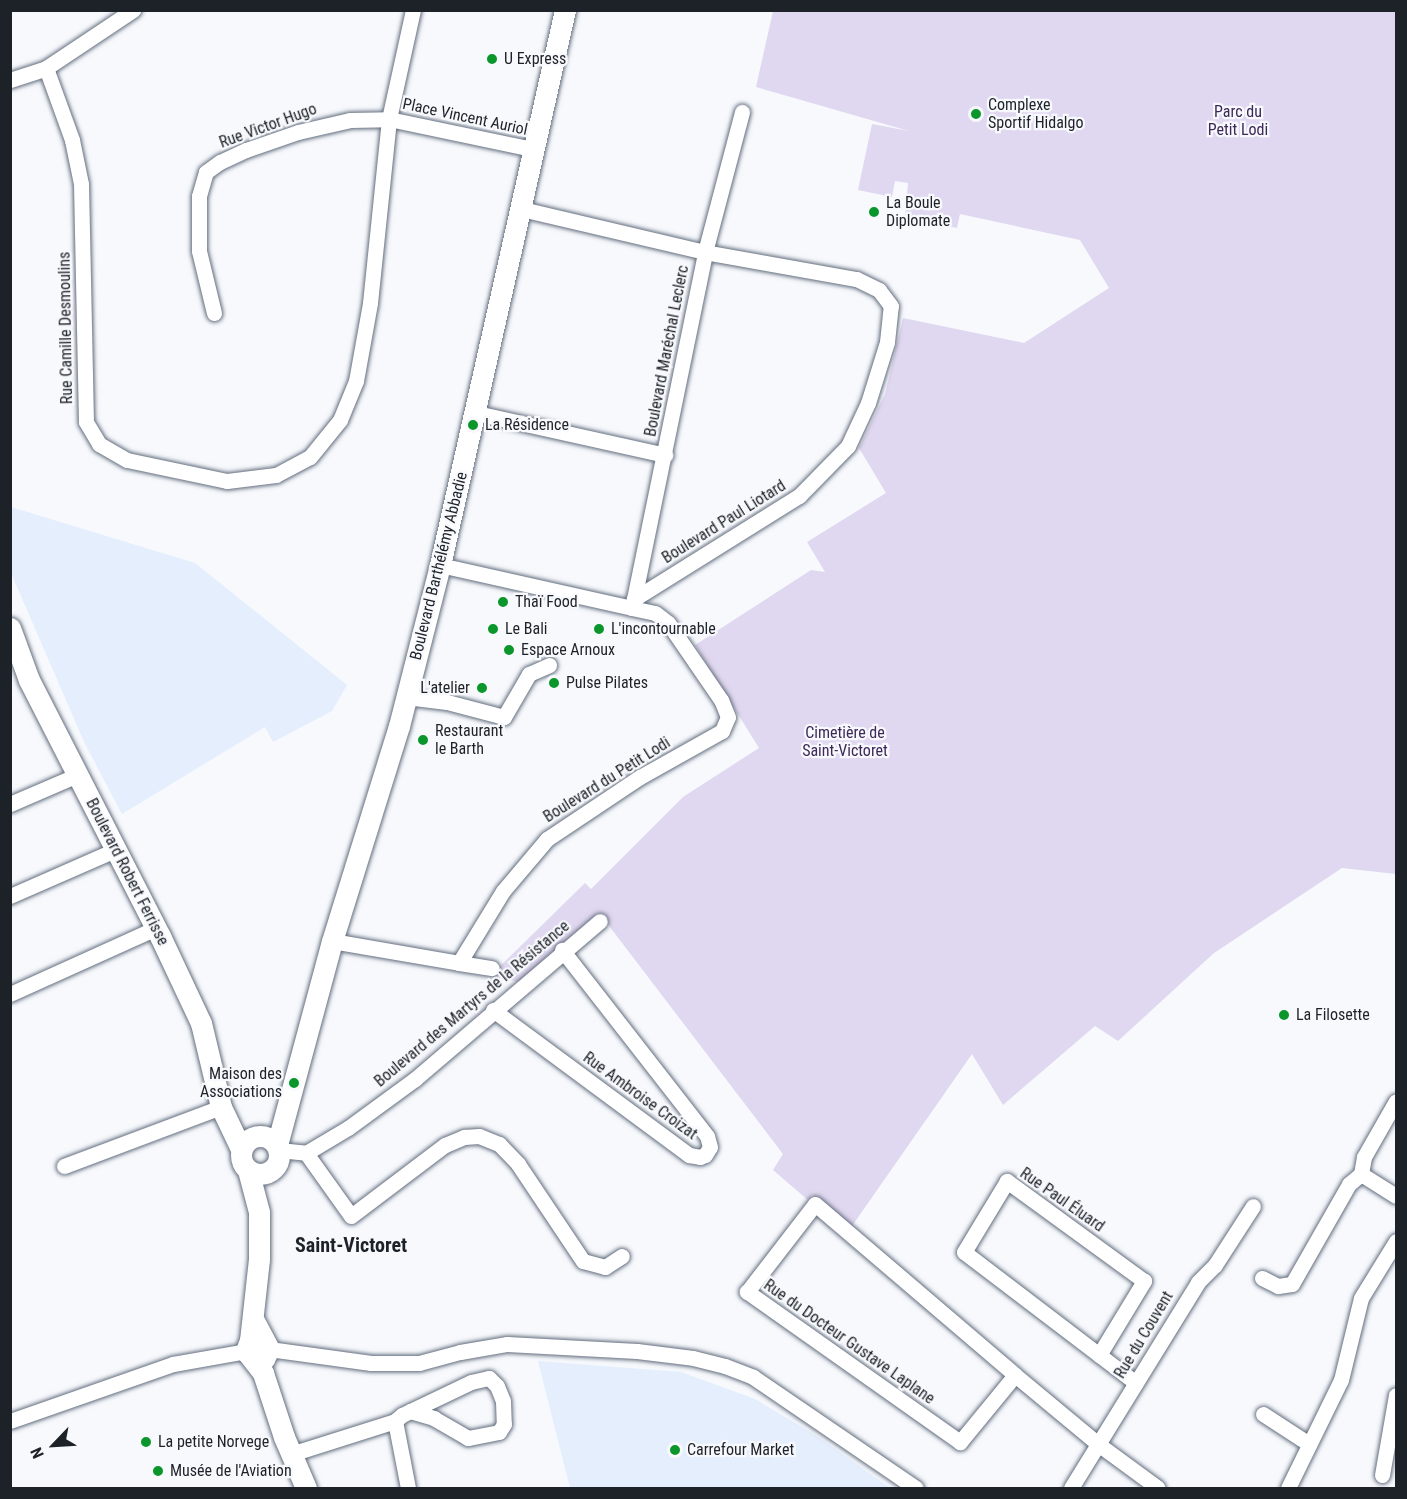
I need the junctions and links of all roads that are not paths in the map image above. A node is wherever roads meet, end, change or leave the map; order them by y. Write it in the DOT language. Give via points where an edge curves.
graph roads {
  1 [pos="133,10"];
  2 [pos="413,10"];
  3 [pos="565,10"];
  4 [pos="46,68"];
  5 [pos="10,80"];
  6 [pos="742,112"];
  7 [pos="389,119"];
  8 [pos="533,149"];
  9 [pos="521,209"];
  10 [pos="705,252"];
  11 [pos="214,313"];
  12 [pos="476,413"];
  13 [pos="665,455"];
  14 [pos="440,565"];
  15 [pos="633,604"];
  16 [pos="10,628"];
  17 [pos="14,651"];
  18 [pos="549,665"];
  19 [pos="406,697"];
  20 [pos="77,776"];
  21 [pos="10,804"];
  22 [pos="115,850"];
  23 [pos="10,896"];
  24 [pos="600,921"];
  25 [pos="156,928"];
  26 [pos="332,941"];
  27 [pos="562,951"];
  28 [pos="459,963"];
  29 [pos="492,968"];
  30 [pos="10,994"];
  31 [pos="493,1011"];
  32 [pos="1396,1101"];
  33 [pos="224,1114"];
  34 [pos="262,1143"];
  35 [pos="306,1154"];
  36 [pos="68,1167"];
  37 [pos="248,1170"];
  38 [pos="271,1171"];
  39 [pos="1361,1174"];
  40 [pos="1396,1196"];
  41 [pos="1253,1206"];
  42 [pos="259,1212"];
  43 [pos="1396,1241"];
  44 [pos="622,1256"];
  45 [pos="1262,1278"];
  46 [pos="258,1349"];
  47 [pos="1099,1355"];
  48 [pos="1015,1375"];
  49 [pos="1136,1383"];
  50 [pos="1396,1395"];
  51 [pos="410,1411"];
  52 [pos="1263,1414"];
  53 [pos="10,1421"];
  54 [pos="394,1421"];
  55 [pos="1098,1444"];
  56 [pos="1309,1444"];
  57 [pos="291,1454"];
  58 [pos="1382,1475"];
  59 [pos="306,1488"];
  60 [pos="408,1488"];
  61 [pos="916,1488"];
  62 [pos="1071,1488"];
  63 [pos="1158,1488"];
  64 [pos="1287,1488"];
  1 -- 4 [label="street"];
  2 -- 7 [label="street, Rue Camille Desmoulins"];
  3 -- 8 [label="street, Boulevard Barthélémy Abbadie"];
  4 -- 5 [label="street"];
  4 -- 7 [label="street, Rue Camille Desmoulins" via="72,140 81,184 86,422 99,444 127,460 227,482 276,476 310,457 340,420 356,381 370,303"];
  6 -- 10 [label="street, Boulevard Maréchal Leclerc"];
  7 -- 8 [label="street, Place Vincent Auriol"];
  7 -- 11 [label="street, Rue Victor Hugo" via="350,120 298,132 246,150 206,172 199,196 199,251"];
  8 -- 9 [label="street, Boulevard Barthélémy Abbadie"];
  9 -- 10 [label="street, Boulevard Paul Liotard"];
  9 -- 12 [label="street, Boulevard Barthélémy Abbadie"];
  10 -- 13 [label="street, Boulevard Maréchal Leclerc"];
  10 -- 15 [label="street, Boulevard Paul Liotard" via="856,279 879,290 891,306 887,342 868,403 848,446 799,496"];
  12 -- 13 [label="street"];
  12 -- 14 [label="street, Boulevard Barthélémy Abbadie"];
  13 -- 15 [label="street, Boulevard Maréchal Leclerc"];
  14 -- 15 [label="street"];
  14 -- 19 [label="street, Boulevard Barthélémy Abbadie"];
  15 -- 28 [label="street, Boulevard du Petit Lodi" via="668,623 721,700 728,717 726,725 716,736 639,777 547,839 503,891"];
  16 -- 17 [label="street, Boulevard Robert Ferrisse"];
  17 -- 20 [label="street, Boulevard Robert Ferrisse"];
  18 -- 19 [label="street" via="529,674 504,717 447,702"];
  19 -- 26 [label="street, Boulevard Barthélémy Abbadie"];
  20 -- 21 [label="street"];
  20 -- 22 [label="street, Boulevard Robert Ferrisse"];
  22 -- 23 [label="street"];
  22 -- 25 [label="street, Boulevard Robert Ferrisse"];
  24 -- 27 [label="street, Boulevard des Martyrs de la Résistance"];
  25 -- 30 [label="street"];
  25 -- 33 [label="street, Boulevard Robert Ferrisse" via="201,1023"];
  26 -- 28 [label="street"];
  26 -- 34 [label="street, Boulevard Barthélémy Abbadie" via="286,1114"];
  27 -- 31 [label="street, Boulevard des Martyrs de la Résistance"];
  27 -- 31 [label="street, Rue Ambroise Croizat" via="707,1136 710,1147 705,1155 689,1155"];
  28 -- 29 [label="street"];
  31 -- 35 [label="street, Boulevard des Martyrs de la Résistance" via="415,1079"];
  32 -- 39 [label="street" via="1364,1157"];
  33 -- 34 [label="street"];
  33 -- 36 [label="street"];
  34 -- 35 [label="street"];
  34 -- 37 [label="street" via="241,1161"];
  34 -- 38 [label="street" via="278,1162"];
  35 -- 44 [label="street" via="351,1216 445,1145 479,1136 499,1144 518,1164 582,1261 604,1267"];
  37 -- 38 [label="street" via="260,1174"];
  37 -- 42 [label="street"];
  38 -- 42 [label="street"];
  39 -- 40 [label="street"];
  39 -- 45 [label="street" via="1349,1184 1292,1284 1278,1286"];
  41 -- 49 [label="street, Rue du Couvent" via="1215,1265 1198,1282"];
  42 -- 46 [label="street"];
  43 -- 56 [label="street" via="1361,1298 1341,1380"];
  46 -- 53 [label="street" via="173,1365"];
  46 -- 57 [label="street"];
  46 -- 61 [label="street" via="370,1363 419,1363 507,1344 693,1358 753,1377"];
  47 -- 47 [label="street, Rue Paul Éluard" via="964,1252 1007,1181 1144,1281"];
  47 -- 49 [label="street, Rue Paul Éluard"];
  48 -- 48 [label="street, Rue du Docteur Gustave Laplane" via="815,1204 747,1292 960,1442"];
  48 -- 55 [label="street, Rue du Docteur Gustave Laplane"];
  49 -- 55 [label="street, Rue du Couvent"];
  50 -- 58 [label="street"];
  51 -- 51 [label="street" via="471,1382 489,1378 503,1401 504,1424 499,1432 468,1438 434,1418"];
  51 -- 54 [label="street"];
  52 -- 56 [label="street"];
  54 -- 57 [label="street"];
  54 -- 60 [label="street"];
  55 -- 62 [label="street, Rue du Couvent"];
  55 -- 63 [label="street, Rue du Docteur Gustave Laplane"];
  56 -- 64 [label="street"];
  57 -- 59 [label="street"];
}
